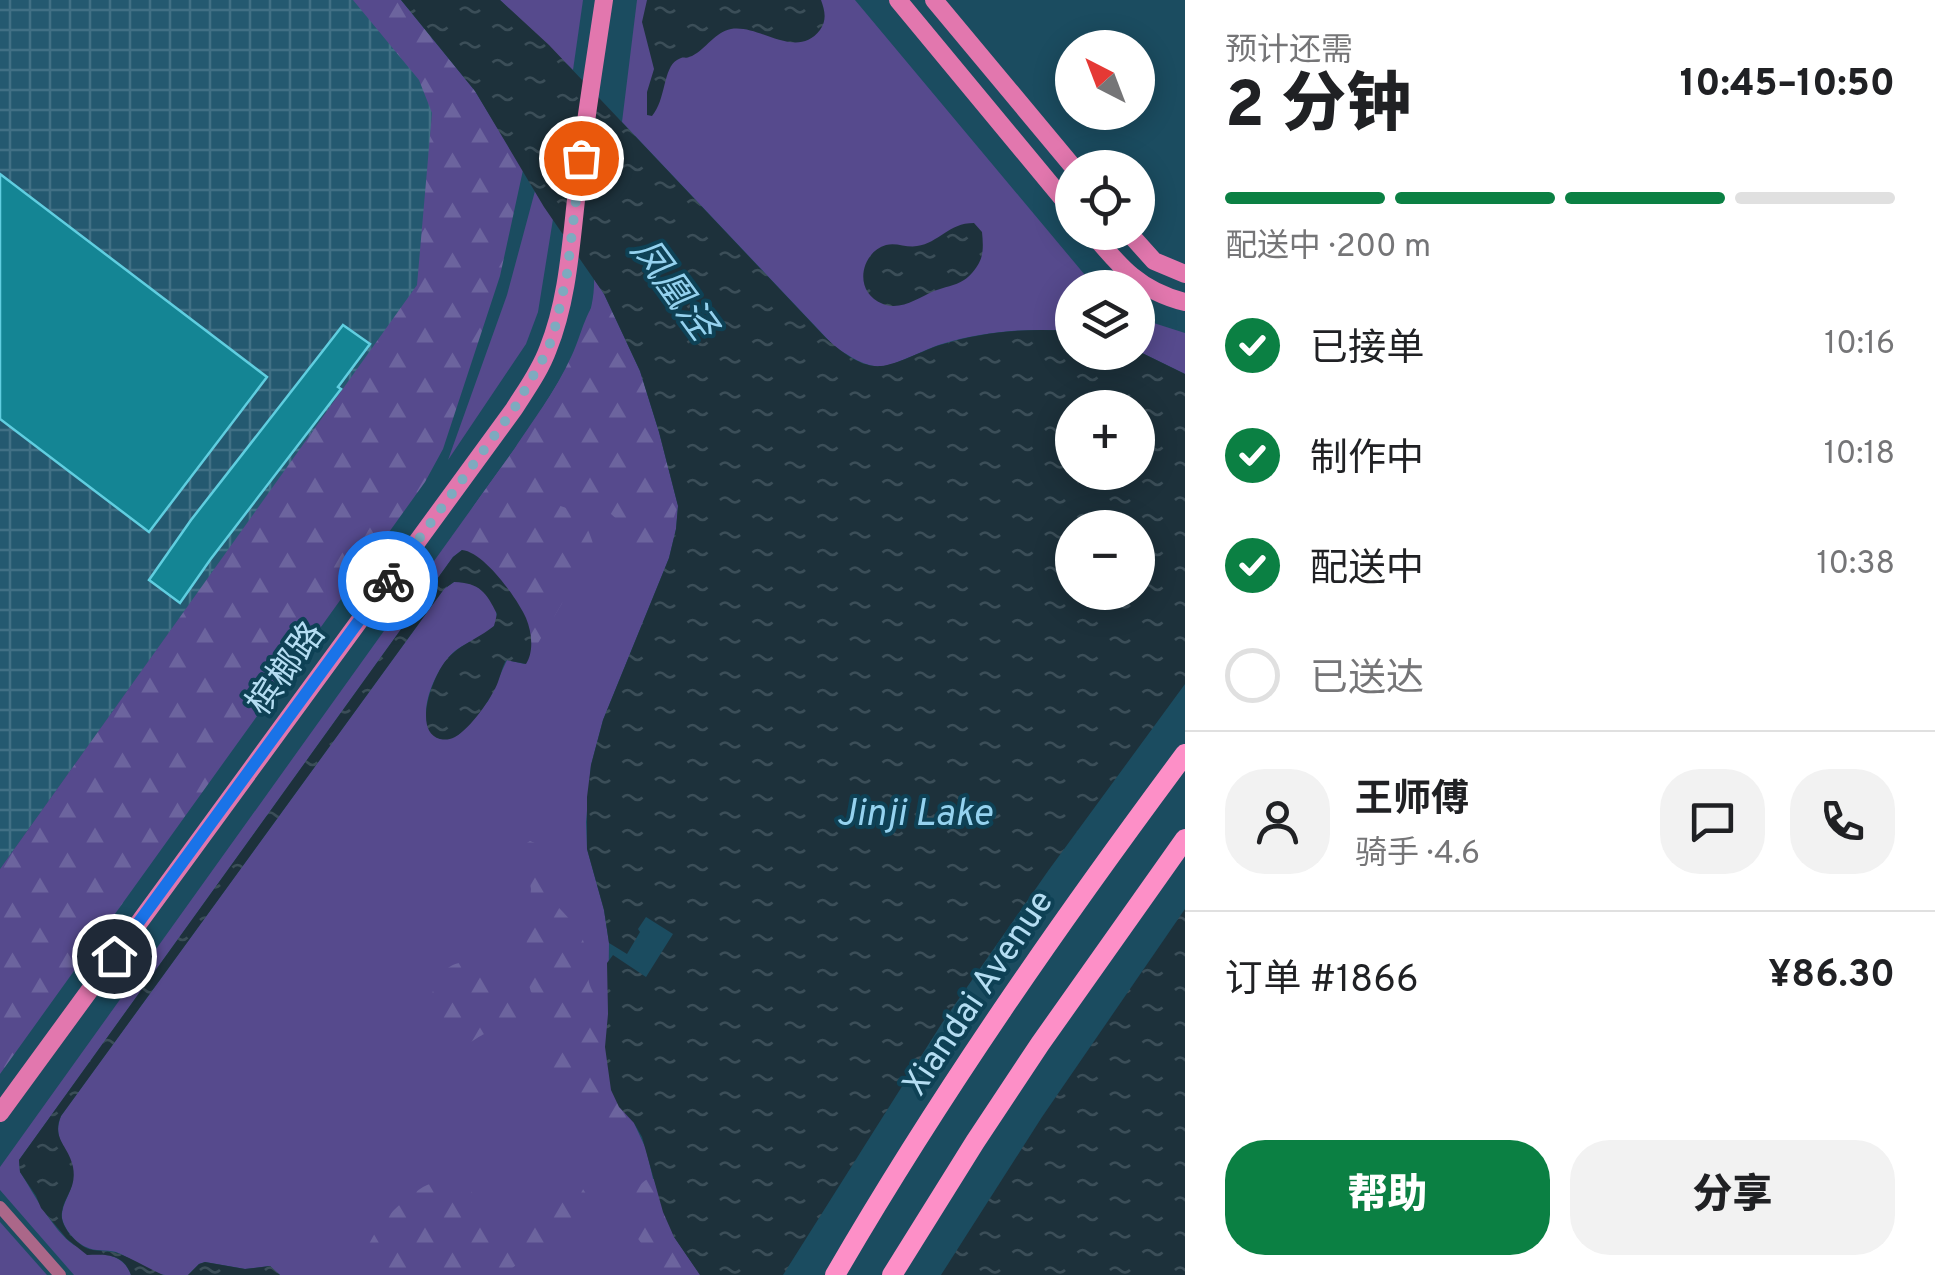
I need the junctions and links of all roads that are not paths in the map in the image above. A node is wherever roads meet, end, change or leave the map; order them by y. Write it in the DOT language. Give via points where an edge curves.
graph roads {
  1 [pos="604,0"];
  2 [pos="898,0"];
  3 [pos="934,0"];
  4 [pos="1059,150"];
  5 [pos="1055,189"];
  6 [pos="1108,250"];
  7 [pos="1144,250"];
  8 [pos="1185,274"];
  9 [pos="1185,302"];
  10 [pos="1185,754"];
  11 [pos="1185,838"];
  12 [pos="0,1113"];
  13 [pos="0,1207"];
  14 [pos="60,1275"];
  15 [pos="834,1275"];
  16 [pos="892,1275"];
  1 -- 12 [label="main road, 槟榔路" via="570,253 548,350 514,409"];
  2 -- 5 [label="main road"];
  3 -- 4 [label="main road"];
  6 -- 9 [label="main road" via="1135,281"];
  7 -- 8 [label="main road"];
  10 -- 15 [label="main road, Xiandai Avenue" via="996,1018"];
  11 -- 16 [label="main road" via="1040,1044"];
  13 -- 14 [label="street"];
}
